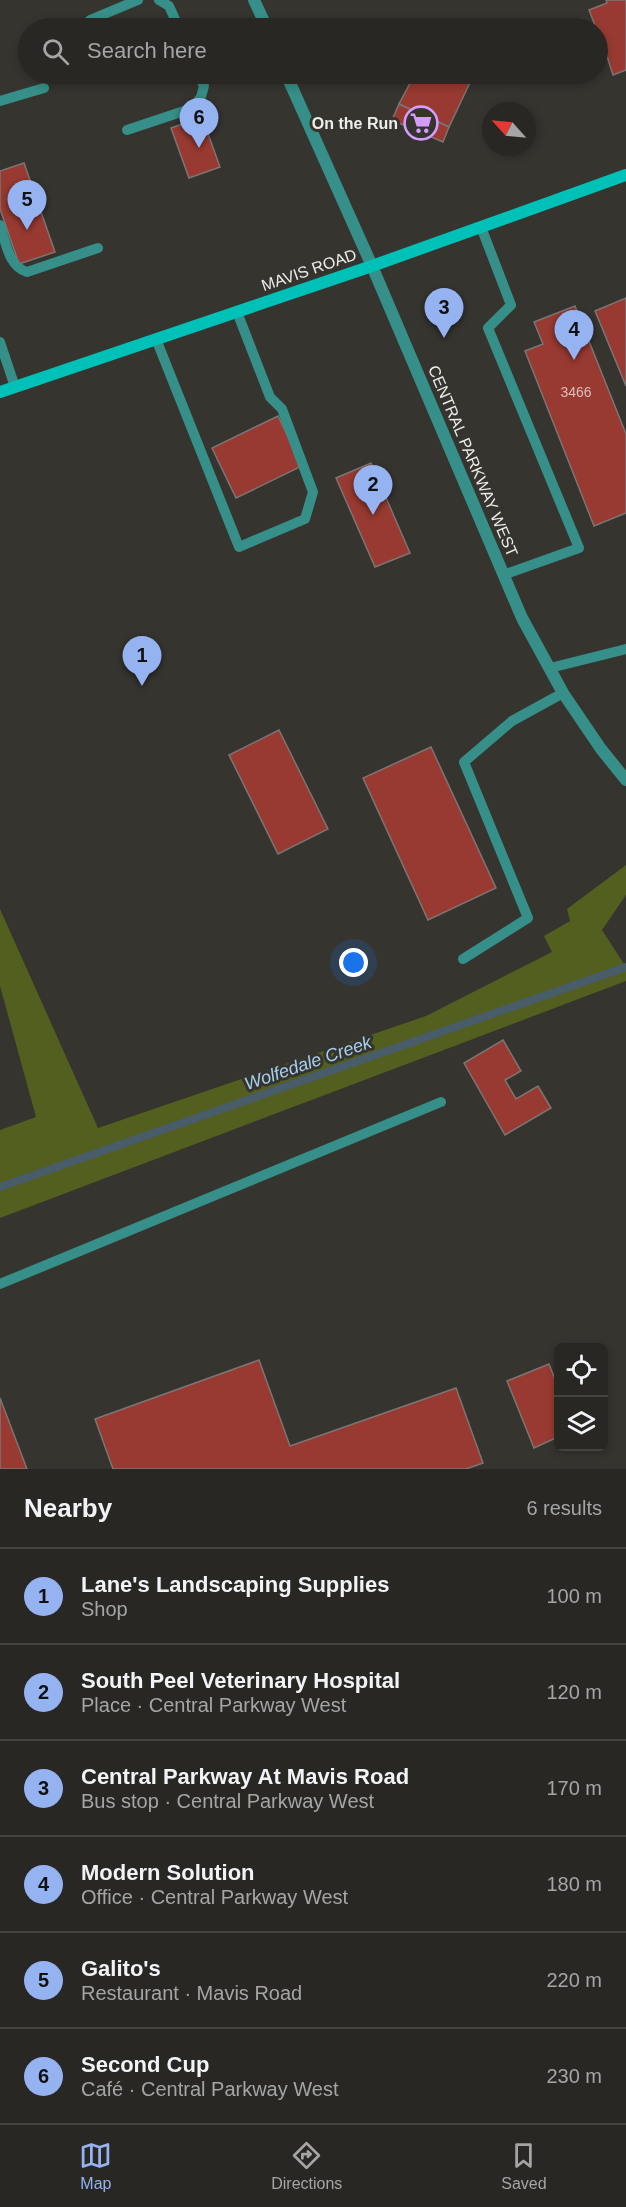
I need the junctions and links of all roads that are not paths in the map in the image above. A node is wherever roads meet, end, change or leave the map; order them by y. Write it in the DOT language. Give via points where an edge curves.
graph roads {
  1 [pos="138,0"];
  2 [pos="159,0"];
  3 [pos="255,0"];
  4 [pos="95,18"];
  5 [pos="174,18"];
  6 [pos="263,18"];
  7 [pos="203,84"];
  8 [pos="290,84"];
  9 [pos="44,88"];
  10 [pos="0,101"];
  11 [pos="127,130"];
  12 [pos="626,175"];
  13 [pos="0,225"];
  14 [pos="481,227"];
  15 [pos="98,248"];
  16 [pos="372,266"];
  17 [pos="237,312"];
  18 [pos="156,339"];
  19 [pos="0,342"];
  20 [pos="15,387"];
  21 [pos="0,392"];
  22 [pos="503,574"];
  23 [pos="626,649"];
  24 [pos="550,668"];
  25 [pos="563,693"];
  26 [pos="626,780"];
  27 [pos="463,959"];
  28 [pos="441,1102"];
  29 [pos="0,1284"];
  1 -- 4 [label="lane"];
  2 -- 5 [label="lane" via="169,6"];
  3 -- 6 [label="street"];
  7 -- 11 [label="lane" via="201,97 193,108"];
  8 -- 16 [label="street, CENTRAL PARKWAY WEST"];
  9 -- 10 [label="lane"];
  12 -- 14 [label="main road, MAVIS ROAD"];
  13 -- 15 [label="lane" via="12,261 27,272"];
  14 -- 16 [label="main road, MAVIS ROAD"];
  14 -- 22 [label="lane" via="511,305 488,328 579,548"];
  16 -- 17 [label="main road, MAVIS ROAD"];
  16 -- 22 [label="street, CENTRAL PARKWAY WEST"];
  17 -- 18 [label="main road, MAVIS ROAD"];
  17 -- 18 [label="lane" via="270,397 282,409 313,492 305,519 239,547"];
  18 -- 20 [label="main road, MAVIS ROAD"];
  19 -- 20 [label="lane"];
  20 -- 21 [label="main road, MAVIS ROAD"];
  22 -- 24 [label="street, CENTRAL PARKWAY WEST"];
  23 -- 24 [label="lane"];
  24 -- 25 [label="street, CENTRAL PARKWAY WEST"];
  25 -- 26 [label="street, CENTRAL PARKWAY WEST"];
  25 -- 27 [label="lane" via="512,721 464,762 528,918"];
  28 -- 29 [label="lane"];
}
